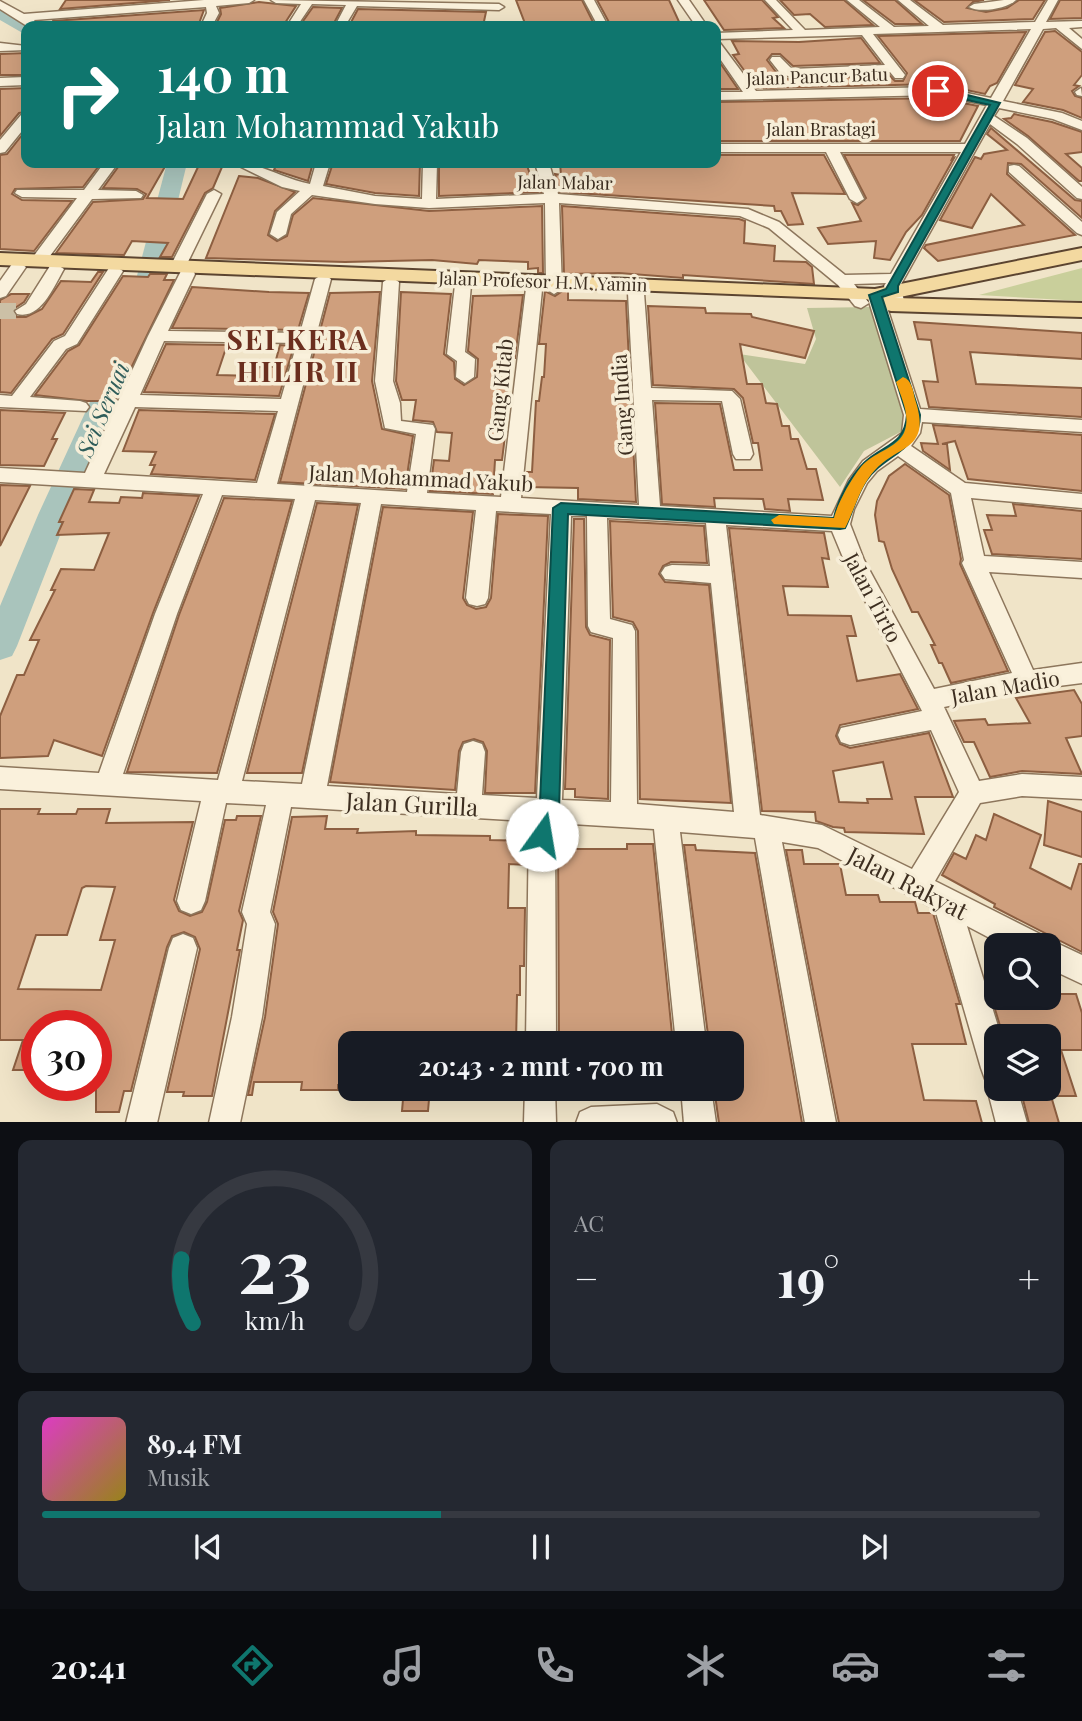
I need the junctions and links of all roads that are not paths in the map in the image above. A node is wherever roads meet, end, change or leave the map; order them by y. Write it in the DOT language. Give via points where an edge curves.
graph roads {
  1 [pos="250,0"];
  2 [pos="276,0"];
  3 [pos="309,0"];
  4 [pos="589,0"];
  5 [pos="683,0"];
  6 [pos="770,0"];
  7 [pos="852,0"];
  8 [pos="903,0"];
  9 [pos="1010,0"];
  10 [pos="1053,0"];
  11 [pos="209,1"];
  12 [pos="353,3"];
  13 [pos="0,4"];
  14 [pos="974,7"];
  15 [pos="499,8"];
  16 [pos="22,18"];
  17 [pos="27,21"];
  18 [pos="209,21"];
  19 [pos="295,21"];
  20 [pos="343,21"];
  21 [pos="600,21"];
  22 [pos="698,21"];
  23 [pos="1082,24"];
  24 [pos="1059,25"];
  25 [pos="1037,26"];
  26 [pos="941,29"];
  27 [pos="891,30"];
  28 [pos="865,31"];
  29 [pos="802,33"];
  30 [pos="721,36"];
  31 [pos="1082,46"];
  32 [pos="0,47"];
  33 [pos="21,48"];
  34 [pos="721,51"];
  35 [pos="776,60"];
  36 [pos="894,68"];
  37 [pos="950,80"];
  38 [pos="21,81"];
  39 [pos="0,82"];
  40 [pos="907,86"];
  41 [pos="721,96"];
  42 [pos="753,96"];
  43 [pos="995,103"];
  44 [pos="988,117"];
  45 [pos="21,124"];
  46 [pos="1082,125"];
  47 [pos="721,148"];
  48 [pos="831,148"];
  49 [pos="969,148"];
  50 [pos="0,149"];
  51 [pos="107,168"];
  52 [pos="251,168"];
  53 [pos="321,168"];
  54 [pos="430,168"];
  55 [pos="543,168"];
  56 [pos="1014,169"];
  57 [pos="312,190"];
  58 [pos="22,193"];
  59 [pos="88,194"];
  60 [pos="214,194"];
  61 [pos="136,195"];
  62 [pos="1082,195"];
  63 [pos="551,198"];
  64 [pos="858,199"];
  65 [pos="429,204"];
  66 [pos="1082,211"];
  67 [pos="1062,214"];
  68 [pos="1082,230"];
  69 [pos="278,234"];
  70 [pos="1082,254"];
  71 [pos="6,264"];
  72 [pos="47,265"];
  73 [pos="128,269"];
  74 [pos="173,270"];
  75 [pos="970,277"];
  76 [pos="323,279"];
  77 [pos="841,280"];
  78 [pos="391,282"];
  79 [pos="463,285"];
  80 [pos="544,285"];
  81 [pos="0,293"];
  82 [pos="636,293"];
  83 [pos="879,296"];
  84 [pos="991,307"];
  85 [pos="1082,310"];
  86 [pos="23,311"];
  87 [pos="156,336"];
  88 [pos="306,338"];
  89 [pos="465,377"];
  90 [pos="641,394"];
  91 [pos="130,401"];
  92 [pos="8,402"];
  93 [pos="286,405"];
  94 [pos="80,407"];
  95 [pos="914,415"];
  96 [pos="1082,426"];
  97 [pos="899,447"];
  98 [pos="743,454"];
  99 [pos="0,475"];
  100 [pos="85,480"];
  101 [pos="215,488"];
  102 [pos="960,490"];
  103 [pos="265,491"];
  104 [pos="307,493"];
  105 [pos="372,497"];
  106 [pos="416,500"];
  107 [pos="1082,501"];
  108 [pos="487,504"];
  109 [pos="510,506"];
  110 [pos="561,508"];
  111 [pos="597,510"];
  112 [pos="650,514"];
  113 [pos="715,517"];
  114 [pos="840,524"];
  115 [pos="973,563"];
  116 [pos="1082,570"];
  117 [pos="672,573"];
  118 [pos="721,575"];
  119 [pos="477,598"];
  120 [pos="1082,673"];
  121 [pos="1027,680"];
  122 [pos="933,709"];
  123 [pos="850,735"];
  124 [pos="473,752"];
  125 [pos="0,778"];
  126 [pos="107,785"];
  127 [pos="1082,788"];
  128 [pos="222,792"];
  129 [pos="972,793"];
  130 [pos="281,796"];
  131 [pos="312,797"];
  132 [pos="469,806"];
  133 [pos="546,811"];
  134 [pos="624,815"];
  135 [pos="666,819"];
  136 [pos="757,826"];
  137 [pos="822,837"];
  138 [pos="917,886"];
  139 [pos="191,901"];
  140 [pos="946,902"];
  141 [pos="1008,933"];
  142 [pos="183,948"];
  143 [pos="1061,960"];
  144 [pos="1082,970"];
  145 [pos="984,1028"];
  146 [pos="541,1031"];
  147 [pos="690,1031"];
  148 [pos="540,1101"];
  149 [pos="698,1101"];
  150 [pos="1006,1101"];
  151 [pos="141,1122"];
  152 [pos="224,1122"];
  153 [pos="540,1122"];
  154 [pos="591,1122"];
  155 [pos="659,1122"];
  156 [pos="700,1122"];
  157 [pos="821,1122"];
  158 [pos="1012,1122"];
  1 -- 11 [label="street"];
  2 -- 3 [label="street"];
  3 -- 12 [label="street"];
  3 -- 19 [label="street"];
  4 -- 21 [label="street"];
  5 -- 22 [label="street"];
  6 -- 29 [label="street"];
  7 -- 27 [label="street"];
  8 -- 26 [label="street"];
  9 -- 14 [label="street"];
  10 -- 25 [label="street"];
  11 -- 16 [label="street"];
  11 -- 18 [label="street" via="213,13"];
  12 -- 15 [label="street"];
  12 -- 20 [label="street"];
  13 -- 16 [label="street"];
  16 -- 17 [label="street"];
  23 -- 24 [label="street"];
  24 -- 25 [label="street"];
  24 -- 31 [label="street"];
  25 -- 26 [label="street"];
  25 -- 43 [label="street"];
  26 -- 27 [label="street"];
  27 -- 28 [label="street"];
  28 -- 29 [label="street"];
  28 -- 36 [label="street"];
  29 -- 30 [label="street"];
  32 -- 33 [label="street"];
  34 -- 42 [label="street"];
  35 -- 36 [label="street" via="792,73"];
  36 -- 40 [label="street"];
  37 -- 40 [label="street"];
  38 -- 39 [label="street"];
  40 -- 42 [label="street, Jalan Pancur Batu"];
  40 -- 43 [label="street, Jalan Pancur Batu"];
  41 -- 42 [label="street, Jalan Pancur Batu"];
  43 -- 44 [label="street"];
  43 -- 46 [label="street, Jalan Pancur Batu"];
  44 -- 49 [label="street"];
  44 -- 62 [label="street"];
  45 -- 50 [label="street"];
  47 -- 48 [label="street, Jalan Brastagi"];
  48 -- 49 [label="street, Jalan Brastagi"];
  48 -- 64 [label="street"];
  49 -- 83 [label="street"];
  51 -- 59 [label="street"];
  52 -- 57 [label="street, Jalan Mabar"];
  53 -- 57 [label="street"];
  54 -- 65 [label="street"];
  55 -- 63 [label="street, Gang Kitab"];
  56 -- 67 [label="street"];
  57 -- 65 [label="street, Jalan Mabar"];
  57 -- 69 [label="street" via="284,212"];
  58 -- 59 [label="street"];
  59 -- 61 [label="street"];
  59 -- 72 [label="street"];
  60 -- 74 [label="street"];
  63 -- 65 [label="street, Jalan Mabar"];
  63 -- 77 [label="street, Jalan Mabar" via="743,212 774,225"];
  63 -- 80 [label="street, Gang Kitab"];
  66 -- 67 [label="street"];
  67 -- 68 [label="street"];
  70 -- 75 [label="main road, Jalan Profesor H.M. Yamin"];
  71 -- 72 [label="main road, Jalan Profesor H.M. Yamin"];
  71 -- 81 [label="street"];
  72 -- 73 [label="main road, Jalan Profesor H.M. Yamin"];
  72 -- 86 [label="street" via="32,307"];
  73 -- 74 [label="main road, Jalan Profesor H.M. Yamin"];
  73 -- 92 [label="street" via="71,340 60,345"];
  74 -- 76 [label="main road, Jalan Profesor H.M. Yamin"];
  74 -- 80 [label="main road, Jalan Profesor H.M. Yamin"];
  74 -- 87 [label="street"];
  75 -- 83 [label="main road, Jalan Profesor H.M. Yamin"];
  75 -- 84 [label="main road" via="968,295"];
  76 -- 78 [label="main road, Jalan Profesor H.M. Yamin"];
  76 -- 88 [label="street"];
  77 -- 83 [label="street, Jalan Mabar"];
  77 -- 83 [label="street" via="878,277"];
  78 -- 79 [label="main road, Jalan Profesor H.M. Yamin"];
  78 -- 106 [label="street" via="384,381 392,424 426,429"];
  79 -- 80 [label="main road, Jalan Profesor H.M. Yamin"];
  79 -- 89 [label="street" via="457,354 466,359"];
  80 -- 82 [label="main road, Jalan Profesor H.M. Yamin"];
  80 -- 83 [label="main road, Jalan Profesor H.M. Yamin"];
  80 -- 109 [label="street, Gang Kitab"];
  82 -- 83 [label="main road, Jalan Profesor H.M. Yamin"];
  82 -- 90 [label="street, Gang India"];
  83 -- 84 [label="main road"];
  83 -- 95 [label="street"];
  84 -- 85 [label="main road"];
  87 -- 88 [label="street"];
  87 -- 91 [label="street"];
  88 -- 93 [label="street"];
  90 -- 98 [label="street" via="730,397"];
  90 -- 112 [label="street, Gang India"];
  91 -- 93 [label="street"];
  91 -- 100 [label="street"];
  92 -- 94 [label="street"];
  93 -- 103 [label="street"];
  95 -- 96 [label="street"];
  95 -- 97 [label="street" via="911,433"];
  97 -- 102 [label="street"];
  97 -- 114 [label="street, Jalan Tirto" via="870,466 859,480"];
  99 -- 100 [label="street, Jalan Mohammad Yakub"];
  100 -- 101 [label="street, Jalan Mohammad Yakub"];
  101 -- 103 [label="street, Jalan Mohammad Yakub"];
  101 -- 126 [label="street"];
  102 -- 107 [label="street"];
  102 -- 115 [label="street"];
  103 -- 104 [label="street, Jalan Mohammad Yakub"];
  104 -- 105 [label="street, Jalan Mohammad Yakub"];
  104 -- 128 [label="street"];
  105 -- 106 [label="street, Jalan Mohammad Yakub"];
  105 -- 131 [label="street"];
  106 -- 108 [label="street, Jalan Mohammad Yakub"];
  108 -- 109 [label="street, Jalan Mohammad Yakub"];
  108 -- 119 [label="street"];
  109 -- 110 [label="street, Jalan Mohammad Yakub"];
  110 -- 111 [label="street, Jalan Mohammad Yakub"];
  110 -- 133 [label="street"];
  111 -- 112 [label="street, Jalan Mohammad Yakub"];
  111 -- 134 [label="street" via="599,626 624,631"];
  112 -- 113 [label="street, Jalan Mohammad Yakub"];
  113 -- 114 [label="street, Jalan Mohammad Yakub"];
  113 -- 118 [label="street"];
  114 -- 122 [label="street, Jalan Tirto" via="854,560"];
  115 -- 116 [label="street"];
  115 -- 121 [label="street"];
  117 -- 118 [label="street"];
  118 -- 136 [label="street"];
  120 -- 121 [label="street, Jalan Madio"];
  121 -- 122 [label="street, Jalan Madio"];
  122 -- 123 [label="street, Jalan Madio"];
  122 -- 129 [label="street, Jalan Tirto"];
  124 -- 132 [label="street"];
  125 -- 126 [label="street, Jalan Gurilla"];
  126 -- 128 [label="street, Jalan Gurilla"];
  127 -- 129 [label="street" via="1022,785"];
  128 -- 130 [label="street, Jalan Gurilla"];
  128 -- 139 [label="street"];
  129 -- 138 [label="street"];
  130 -- 131 [label="street, Jalan Gurilla"];
  130 -- 152 [label="street" via="256,912 261,923 247,1017"];
  131 -- 132 [label="street, Jalan Gurilla"];
  132 -- 133 [label="street, Jalan Gurilla"];
  133 -- 134 [label="street, Jalan Gurilla"];
  133 -- 146 [label="street"];
  134 -- 135 [label="street, Jalan Gurilla"];
  135 -- 136 [label="street, Jalan Gurilla"];
  135 -- 147 [label="street"];
  136 -- 137 [label="street, Jalan Gurilla"];
  136 -- 157 [label="street"];
  137 -- 138 [label="street, Jalan Rakyat"];
  138 -- 140 [label="street, Jalan Rakyat"];
  140 -- 141 [label="street, Jalan Rakyat"];
  140 -- 145 [label="street"];
  142 -- 151 [label="street"];
  143 -- 144 [label="street"];
  148 -- 153 [label="street"];
  149 -- 156 [label="street"];
  150 -- 158 [label="street"];
  154 -- 155 [label="street"];
}
